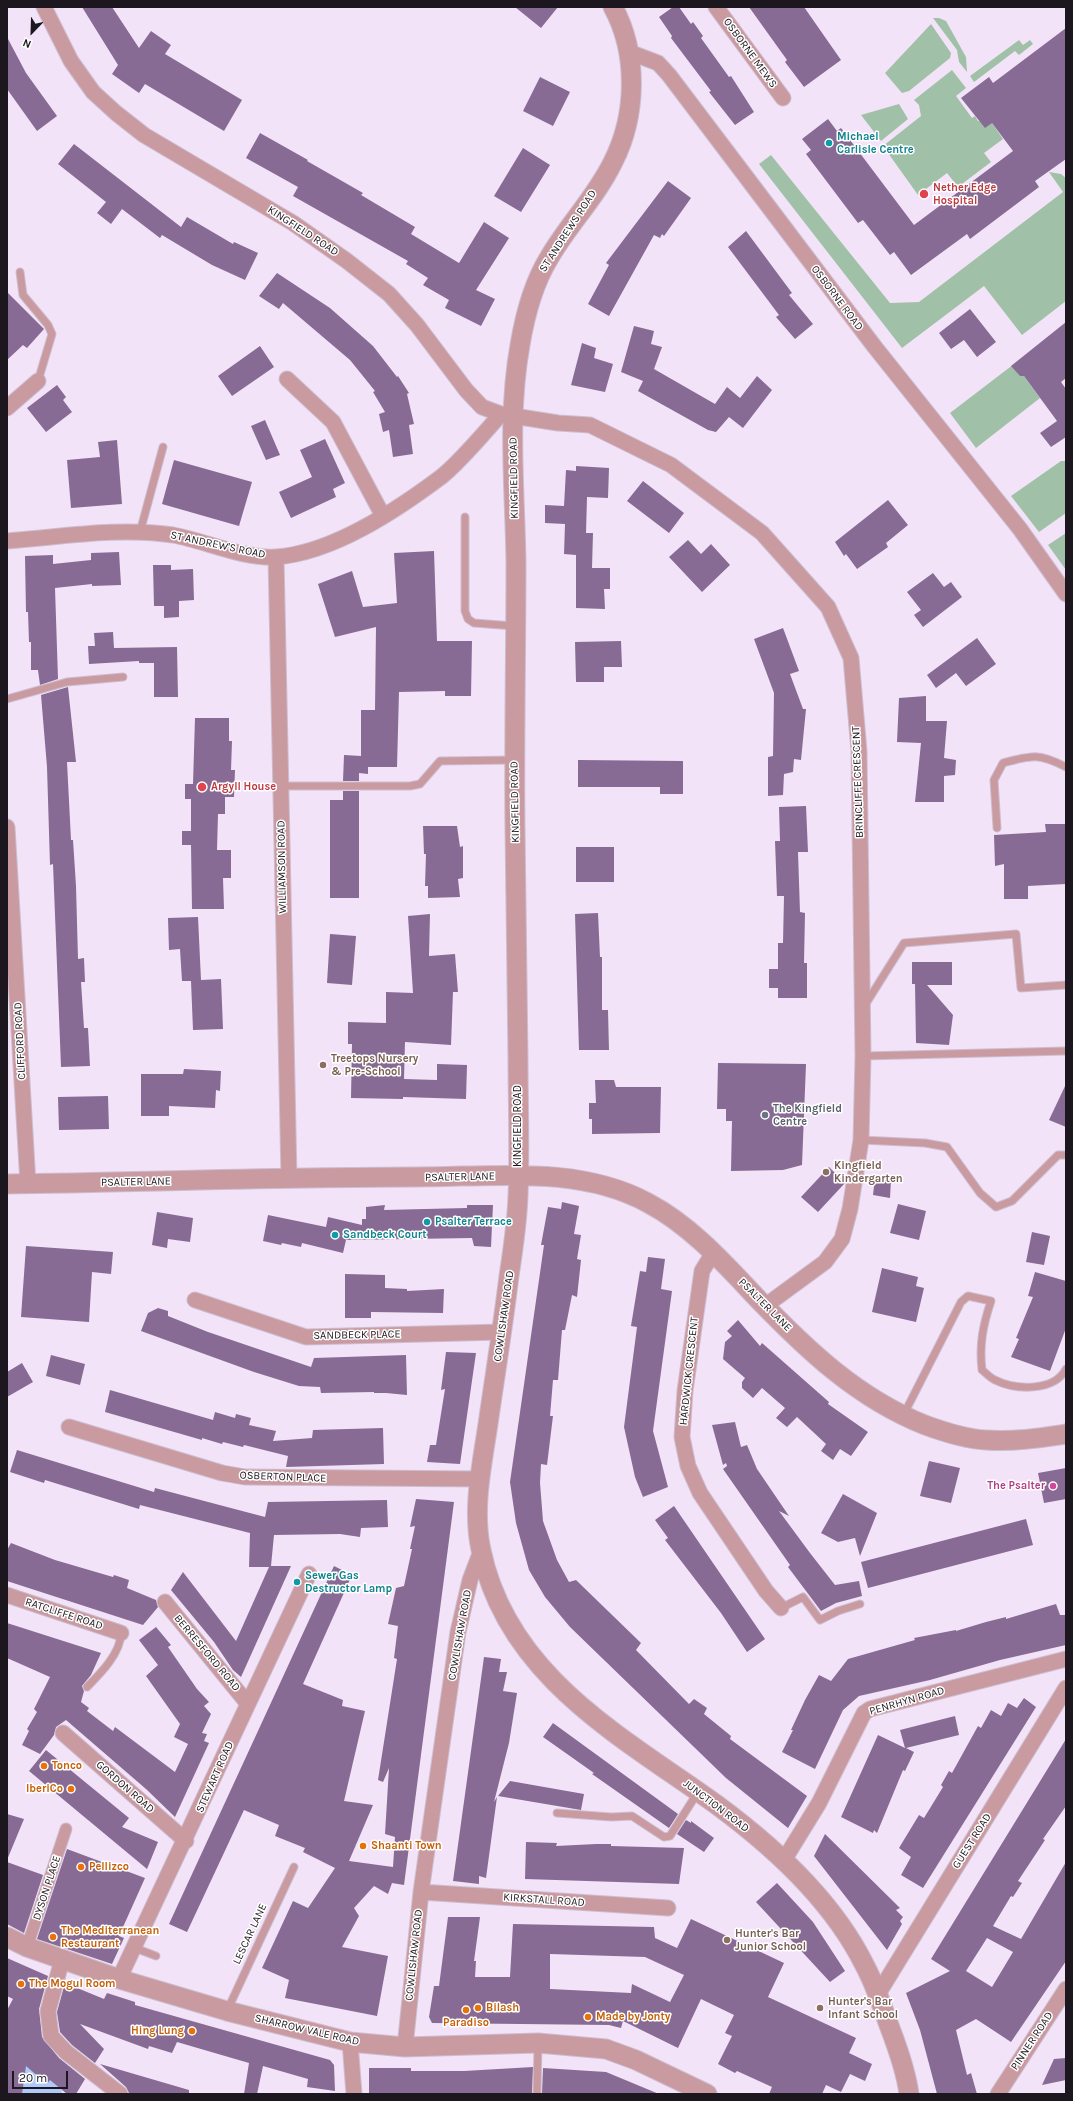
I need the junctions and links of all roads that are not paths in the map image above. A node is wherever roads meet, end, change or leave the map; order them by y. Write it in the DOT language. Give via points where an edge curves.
graph roads {
  1 [pos="44,7"];
  2 [pos="613,7"];
  3 [pos="716,7"];
  4 [pos="630,52"];
  5 [pos="783,98"];
  6 [pos="20,272"];
  7 [pos="287,379"];
  8 [pos="38,381"];
  9 [pos="7,408"];
  10 [pos="507,414"];
  11 [pos="163,447"];
  12 [pos="383,516"];
  13 [pos="465,517"];
  14 [pos="140,532"];
  15 [pos="7,542"];
  16 [pos="276,557"];
  17 [pos="1066,594"];
  18 [pos="515,626"];
  19 [pos="123,677"];
  20 [pos="7,699"];
  21 [pos="514,760"];
  22 [pos="1066,767"];
  23 [pos="281,786"];
  24 [pos="7,826"];
  25 [pos="998,828"];
  26 [pos="1066,985"];
  27 [pos="862,1010"];
  28 [pos="1066,1051"];
  29 [pos="863,1056"];
  30 [pos="861,1140"];
  31 [pos="1066,1155"];
  32 [pos="518,1176"];
  33 [pos="289,1178"];
  34 [pos="7,1184"];
  35 [pos="28,1184"];
  36 [pos="713,1253"];
  37 [pos="195,1300"];
  38 [pos="765,1306"];
  39 [pos="502,1332"];
  40 [pos="1066,1369"];
  41 [pos="903,1416"];
  42 [pos="69,1428"];
  43 [pos="1066,1434"];
  44 [pos="480,1479"];
  45 [pos="481,1551"];
  46 [pos="309,1574"];
  47 [pos="7,1595"];
  48 [pos="165,1602"];
  49 [pos="860,1604"];
  50 [pos="781,1608"];
  51 [pos="121,1633"];
  52 [pos="1066,1659"];
  53 [pos="87,1688"];
  54 [pos="1066,1688"];
  55 [pos="248,1704"];
  56 [pos="63,1733"];
  57 [pos="698,1792"];
  58 [pos="558,1813"];
  59 [pos="66,1829"];
  60 [pos="186,1841"];
  61 [pos="784,1860"];
  62 [pos="294,1867"];
  63 [pos="420,1892"];
  64 [pos="668,1908"];
  65 [pos="7,1937"];
  66 [pos="27,1947"];
  67 [pos="135,1948"];
  68 [pos="156,1956"];
  69 [pos="62,1960"];
  70 [pos="119,1980"];
  71 [pos="1066,1988"];
  72 [pos="878,1994"];
  73 [pos="227,2011"];
  74 [pos="350,2042"];
  75 [pos="538,2043"];
  76 [pos="405,2047"];
  77 [pos="120,2094"];
  78 [pos="354,2094"];
  79 [pos="537,2094"];
  80 [pos="707,2094"];
  81 [pos="909,2094"];
  82 [pos="998,2094"];
  1 -- 10 [label="street, KINGFIELD ROAD" via="71,61 93,92 116,113 144,135 293,223 353,266 389,294 418,325 466,390 482,407"];
  2 -- 4 [label="street" via="627,38"];
  3 -- 5 [label="street, OSBORNE MEWS"];
  4 -- 10 [label="street, ST ANDREWS ROAD" via="630,96 620,146 610,169 549,258 535,285 519,348"];
  4 -- 17 [label="street, OSBORNE ROAD" via="658,63 669,75 874,346 1020,529"];
  6 -- 8 [label="lane" via="23,295 48,325 52,334"];
  7 -- 12 [label="street" via="334,422"];
  8 -- 9 [label="street"];
  10 -- 12 [label="street, ST ANDREW'S ROAD" via="442,476"];
  10 -- 18 [label="street, KINGFIELD ROAD" via="516,564"];
  10 -- 27 [label="street, BRINCLIFFE CRESCENT" via="558,423 590,425 671,465 762,533 828,607 851,658 859,751"];
  11 -- 14 [label="lane"];
  12 -- 16 [label="street, ST ANDREW'S ROAD" via="323,545"];
  13 -- 18 [label="lane" via="465,611 468,619 474,623"];
  14 -- 15 [label="street, ST ANDREW'S ROAD"];
  14 -- 16 [label="street, ST ANDREW'S ROAD" via="174,536 251,554"];
  16 -- 23 [label="street, WILLIAMSON ROAD"];
  18 -- 21 [label="street, KINGFIELD ROAD"];
  19 -- 20 [label="lane" via="67,682"];
  21 -- 23 [label="lane" via="440,761 420,784 410,786"];
  21 -- 32 [label="street, KINGFIELD ROAD"];
  22 -- 25 [label="lane" via="1047,757 1029,756 1003,763 994,780"];
  23 -- 33 [label="street, WILLIAMSON ROAD"];
  24 -- 35 [label="street, CLIFFORD ROAD"];
  26 -- 27 [label="lane" via="1021,988 1016,934 904,943"];
  27 -- 29 [label="street, BRINCLIFFE CRESCENT"];
  28 -- 29 [label="lane"];
  29 -- 30 [label="street, BRINCLIFFE CRESCENT"];
  30 -- 31 [label="lane" via="925,1143 947,1147 980,1194 996,1207 1012,1201 1058,1155"];
  30 -- 38 [label="street, BRINCLIFFE CRESCENT" via="850,1209 842,1239 824,1262"];
  32 -- 33 [label="street, PSALTER LANE"];
  32 -- 36 [label="street, PSALTER LANE" via="574,1180 631,1194 684,1226"];
  32 -- 39 [label="street, COWLISHAW ROAD" via="517,1210"];
  33 -- 35 [label="street, PSALTER LANE"];
  34 -- 35 [label="street, PSALTER LANE"];
  36 -- 38 [label="street, PSALTER LANE"];
  36 -- 50 [label="street, HARDWICK CRESCENT" via="702,1271 685,1391 682,1437 686,1458 700,1493 766,1591"];
  37 -- 39 [label="street, SANDBECK PLACE" via="306,1337"];
  38 -- 41 [label="street, PSALTER LANE" via="822,1363 862,1392"];
  39 -- 44 [label="street, COWLISHAW ROAD"];
  40 -- 41 [label="lane" via="1054,1380 1035,1388 1012,1386 994,1380 982,1370 980,1351 982,1325 990,1301 968,1296 961,1302"];
  41 -- 43 [label="street, PSALTER LANE" via="942,1432 983,1440 1025,1440"];
  42 -- 44 [label="street, OSBERTON PLACE" via="222,1473 245,1477"];
  44 -- 45 [label="street, COWLISHAW ROAD" via="478,1525"];
  45 -- 57 [label="street, JUNCTION ROAD" via="496,1599 531,1658 556,1685 600,1722"];
  45 -- 63 [label="street, COWLISHAW ROAD" via="470,1580 462,1614"];
  46 -- 55 [label="street, STEWART ROAD"];
  47 -- 51 [label="street, RATCLIFFE ROAD"];
  48 -- 55 [label="street, BERRESFORD ROAD"];
  49 -- 50 [label="lane" via="820,1620 803,1597"];
  51 -- 53 [label="lane" via="115,1652"];
  52 -- 61 [label="street, PENRHYN ROAD" via="870,1709 864,1713 820,1803"];
  54 -- 72 [label="street, GUEST ROAD"];
  55 -- 60 [label="street, STEWART ROAD"];
  56 -- 60 [label="street, GORDON ROAD"];
  57 -- 58 [label="lane" via="670,1836 664,1837 632,1816"];
  57 -- 61 [label="street, JUNCTION ROAD"];
  59 -- 66 [label="street, DYSON PLACE"];
  60 -- 67 [label="street, STEWART ROAD"];
  61 -- 72 [label="street, JUNCTION ROAD" via="830,1911 862,1959"];
  62 -- 73 [label="lane, LESCAR LANE"];
  63 -- 64 [label="street, KIRKSTALL ROAD"];
  63 -- 76 [label="street, COWLISHAW ROAD"];
  65 -- 66 [label="street, SHARROW VALE ROAD"];
  66 -- 69 [label="street, SHARROW VALE ROAD"];
  67 -- 68 [label="lane"];
  67 -- 70 [label="street, STEWART ROAD"];
  69 -- 70 [label="street, SHARROW VALE ROAD"];
  69 -- 77 [label="street" via="48,2011 51,2036 66,2052"];
  70 -- 73 [label="street, SHARROW VALE ROAD"];
  71 -- 82 [label="street, PINNER ROAD"];
  72 -- 81 [label="street, JUNCTION ROAD" via="906,2076"];
  73 -- 74 [label="street, SHARROW VALE ROAD"];
  74 -- 76 [label="street, SHARROW VALE ROAD"];
  74 -- 78 [label="street"];
  75 -- 76 [label="street, SHARROW VALE ROAD"];
  75 -- 79 [label="lane"];
  75 -- 80 [label="street, SHARROW VALE ROAD" via="606,2049 636,2060"];
}
